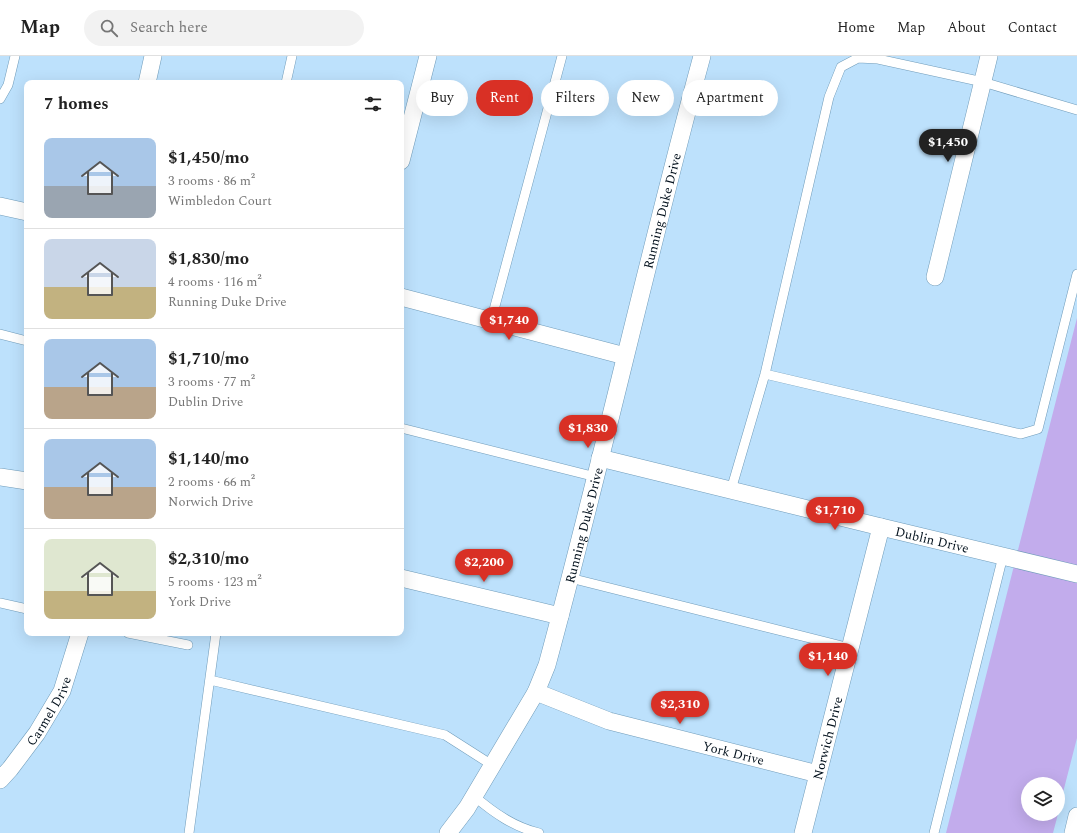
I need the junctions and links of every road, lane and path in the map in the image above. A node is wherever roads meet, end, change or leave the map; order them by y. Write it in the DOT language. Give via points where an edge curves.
graph roads {
  1 [pos="15,56"];
  2 [pos="153,56"];
  3 [pos="292,56"];
  4 [pos="428,56"];
  5 [pos="562,56"];
  6 [pos="702,56"];
  7 [pos="989,56"];
  8 [pos="148,80"];
  9 [pos="287,80"];
  10 [pos="983,82"];
  11 [pos="0,99"];
  12 [pos="1077,110"];
  13 [pos="404,149"];
  14 [pos="0,206"];
  15 [pos="24,211"];
  16 [pos="1077,274"];
  17 [pos="935,277"];
  18 [pos="404,298"];
  19 [pos="491,321"];
  20 [pos="0,334"];
  21 [pos="24,340"];
  22 [pos="625,356"];
  23 [pos="765,374"];
  24 [pos="404,429"];
  25 [pos="600,458"];
  26 [pos="596,476"];
  27 [pos="0,477"];
  28 [pos="24,481"];
  29 [pos="731,490"];
  30 [pos="881,527"];
  31 [pos="1003,556"];
  32 [pos="1077,574"];
  33 [pos="570,578"];
  34 [pos="404,579"];
  35 [pos="0,603"];
  36 [pos="24,608"];
  37 [pos="560,616"];
  38 [pos="79,636"];
  39 [pos="142,636"];
  40 [pos="216,636"];
  41 [pos="188,646"];
  42 [pos="850,648"];
  43 [pos="210,680"];
  44 [pos="536,692"];
  45 [pos="492,765"];
  46 [pos="3,771"];
  47 [pos="818,774"];
  48 [pos="474,796"];
  49 [pos="1077,816"];
  50 [pos="189,833"];
  51 [pos="448,833"];
  52 [pos="539,833"];
  53 [pos="803,833"];
  54 [pos="934,833"];
  55 [pos="1072,833"];
  1 -- 11 [label="lane" via="8,84"];
  2 -- 8 [label="street"];
  3 -- 9 [label="lane"];
  4 -- 13 [label="street"];
  5 -- 19 [label="lane"];
  6 -- 22 [label="street, Running Duke Drive"];
  7 -- 10 [label="street"];
  10 -- 12 [label="lane"];
  10 -- 17 [label="street"];
  10 -- 23 [label="lane" via="878,59 858,58 841,67 829,97"];
  14 -- 15 [label="street"];
  16 -- 23 [label="lane" via="1038,429 1021,434"];
  18 -- 19 [label="street"];
  19 -- 22 [label="street"];
  20 -- 21 [label="lane"];
  22 -- 25 [label="street, Running Duke Drive"];
  23 -- 29 [label="lane"];
  24 -- 26 [label="lane"];
  25 -- 26 [label="street, Running Duke Drive"];
  25 -- 29 [label="street, Dublin Drive"];
  26 -- 33 [label="street, Running Duke Drive"];
  27 -- 28 [label="street"];
  29 -- 30 [label="street, Dublin Drive"];
  30 -- 31 [label="street, Dublin Drive"];
  30 -- 42 [label="street, Norwich Drive"];
  31 -- 32 [label="street, Dublin Drive"];
  31 -- 54 [label="lane"];
  33 -- 37 [label="street, Running Duke Drive"];
  33 -- 42 [label="lane"];
  34 -- 37 [label="street"];
  35 -- 36 [label="lane"];
  37 -- 44 [label="street, Running Duke Drive" via="547,665"];
  38 -- 46 [label="street, Carmel Drive" via="62,691 37,733"];
  39 -- 41 [label="lane"];
  40 -- 43 [label="lane"];
  42 -- 47 [label="street, Norwich Drive"];
  43 -- 45 [label="lane" via="445,735"];
  43 -- 50 [label="lane"];
  44 -- 45 [label="street, Running Duke Drive"];
  44 -- 47 [label="street, York Drive" via="609,721"];
  45 -- 48 [label="street, Running Duke Drive"];
  47 -- 53 [label="street, Norwich Drive"];
  48 -- 51 [label="street, Running Duke Drive"];
  48 -- 52 [label="lane" via="492,812 511,823"];
  49 -- 55 [label="street"];
}
